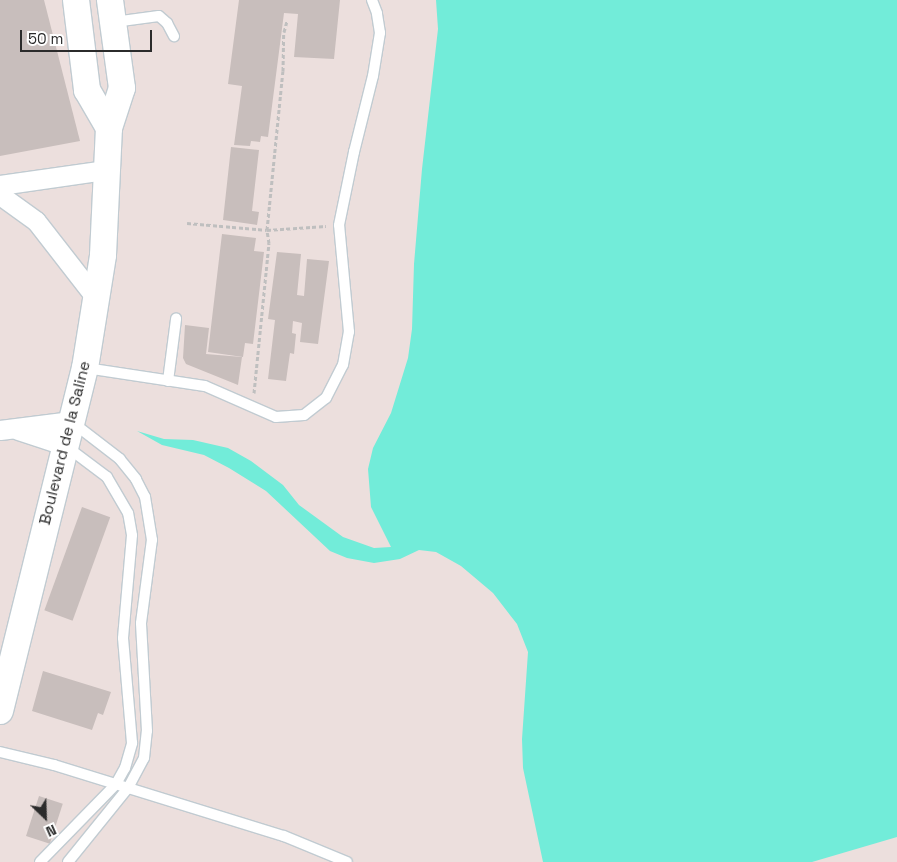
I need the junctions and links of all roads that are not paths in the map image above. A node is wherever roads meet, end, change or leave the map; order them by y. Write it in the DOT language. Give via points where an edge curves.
graph roads {
  1 [pos="76,0"];
  2 [pos="372,0"];
  3 [pos="112,11"];
  4 [pos="174,36"];
  5 [pos="109,128"];
  6 [pos="106,170"];
  7 [pos="0,185"];
  8 [pos="0,195"];
  9 [pos="96,298"];
  10 [pos="176,319"];
  11 [pos="85,368"];
  12 [pos="168,381"];
  13 [pos="6,429"];
  14 [pos="68,433"];
  15 [pos="0,711"];
  16 [pos="0,752"];
  17 [pos="116,784"];
  18 [pos="128,788"];
  19 [pos="40,862"];
  20 [pos="68,862"];
  21 [pos="347,862"];
  1 -- 5 [label="main road" via="87,90"];
  2 -- 12 [label="lane" via="380,33 339,225 349,332 343,365 336,380 326,398 304,415 276,417 205,386"];
  3 -- 4 [label="lane" via="159,16"];
  3 -- 5 [label="main road, Boulevard de la Saline" via="122,88"];
  5 -- 6 [label="main road, Boulevard de la Saline"];
  6 -- 7 [label="street"];
  6 -- 9 [label="main road, Boulevard de la Saline" via="103,255"];
  8 -- 9 [label="street" via="36,221"];
  9 -- 11 [label="main road, Boulevard de la Saline"];
  10 -- 12 [label="lane"];
  11 -- 12 [label="lane"];
  11 -- 14 [label="main road, Boulevard de la Saline"];
  13 -- 14 [label="street"];
  14 -- 15 [label="main road, Boulevard de la Saline"];
  14 -- 17 [label="lane" via="107,477 128,513 132,535 122,638 132,743 126,768"];
  14 -- 18 [label="lane" via="120,459 145,497 151,521 152,540 141,623 147,731 144,758"];
  16 -- 17 [label="lane" via="54,764"];
  17 -- 18 [label="lane"];
  17 -- 19 [label="lane"];
  18 -- 20 [label="lane"];
  18 -- 21 [label="lane" via="284,836"];
}
